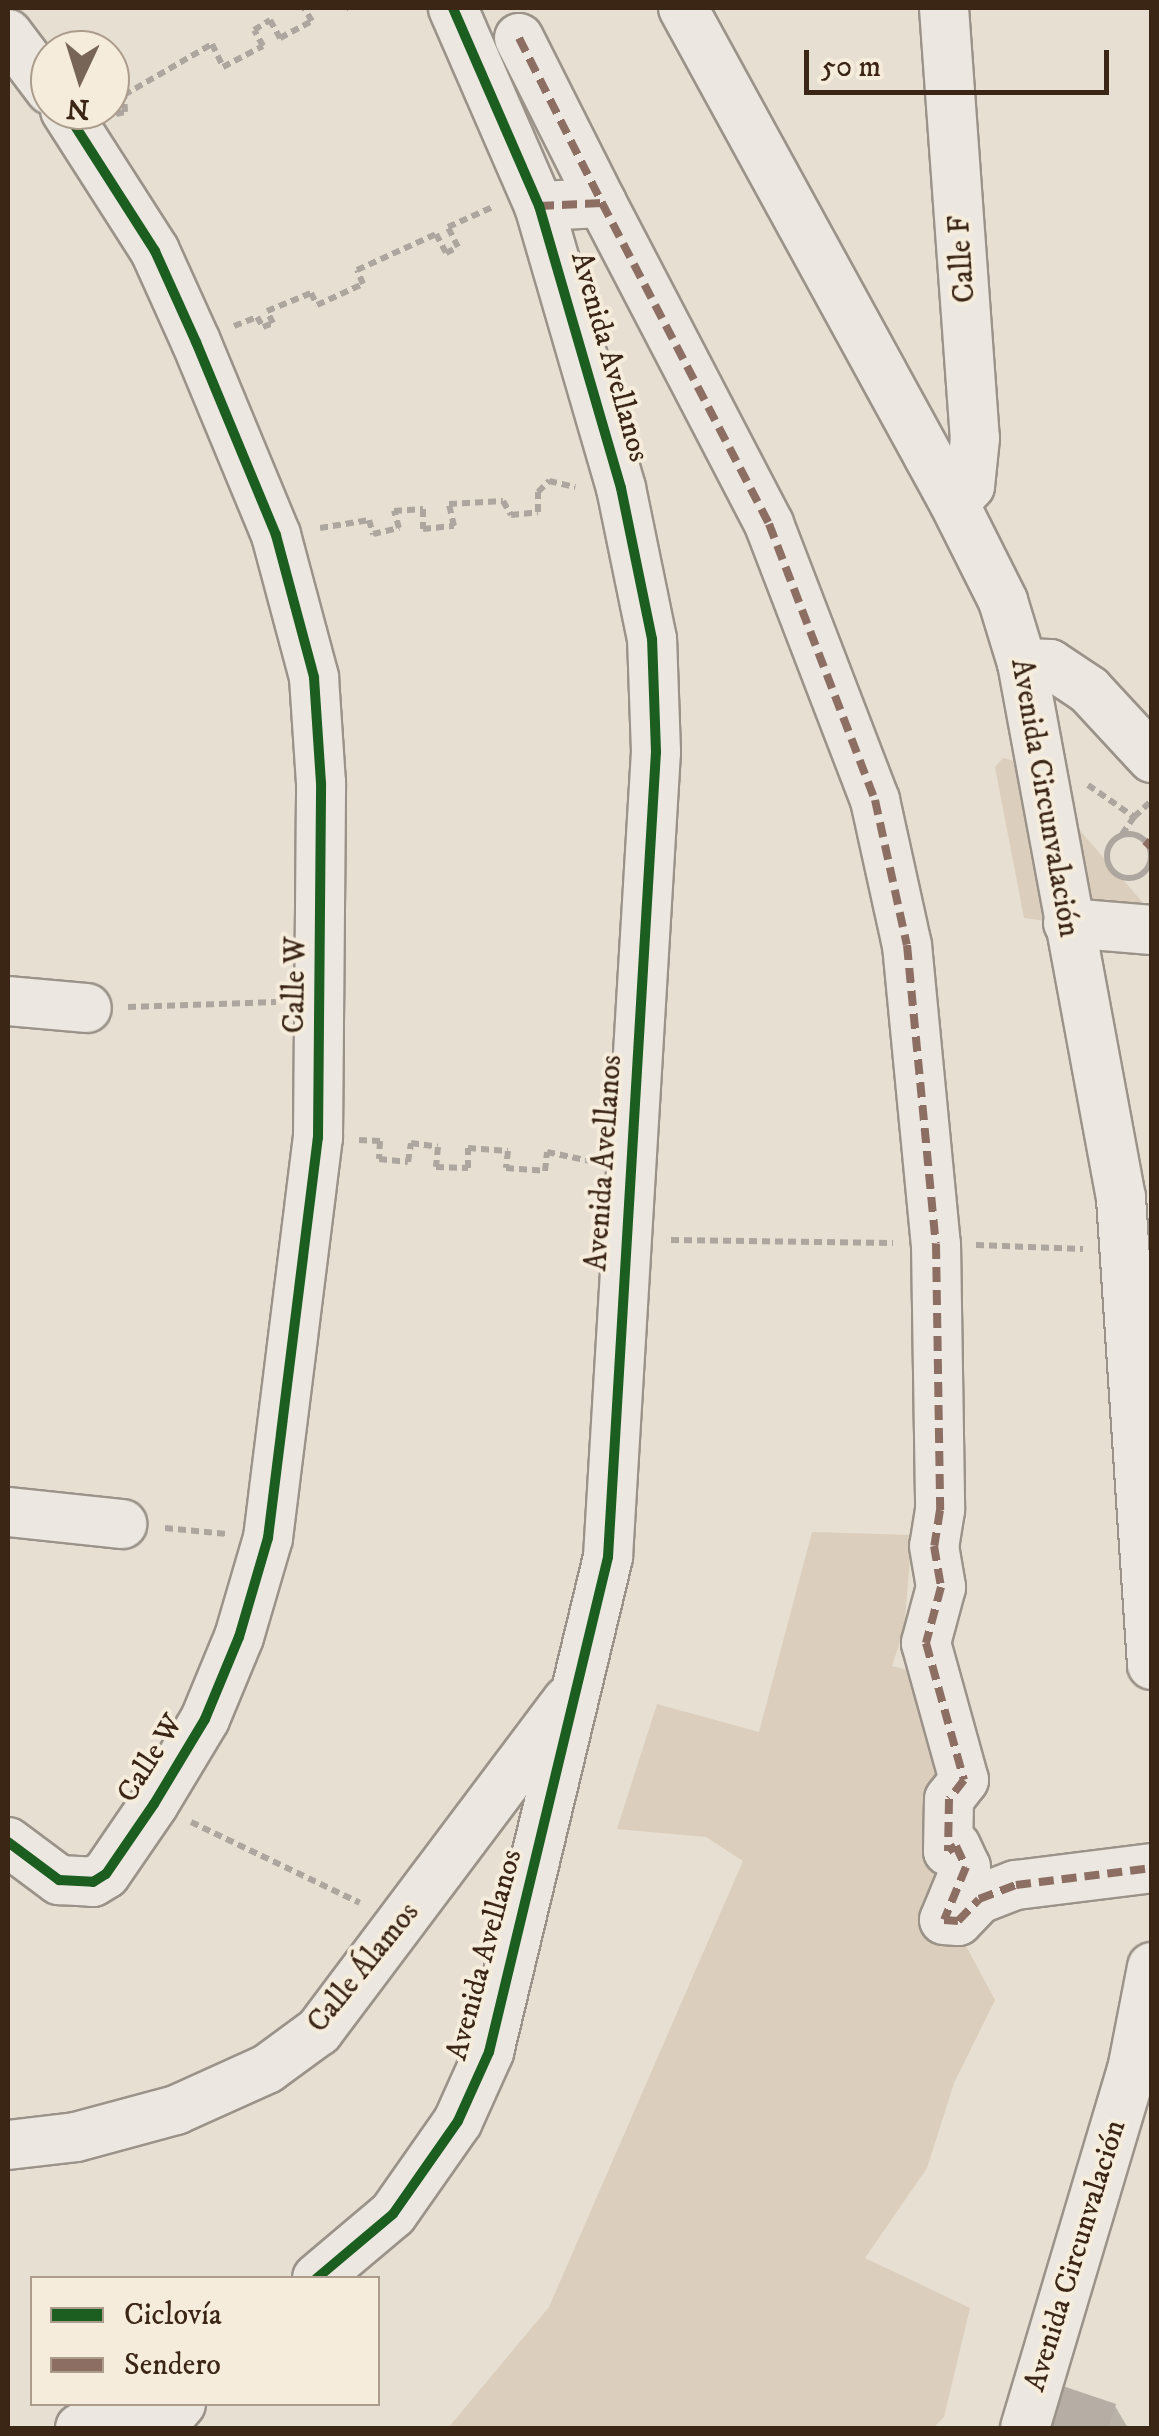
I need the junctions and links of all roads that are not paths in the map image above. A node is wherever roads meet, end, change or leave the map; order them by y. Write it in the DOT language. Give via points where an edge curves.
graph roads {
  1 [pos="453,8"];
  2 [pos="683,8"];
  3 [pos="944,8"];
  4 [pos="8,34"];
  5 [pos="519,38"];
  6 [pos="30,63"];
  7 [pos="78,130"];
  8 [pos="602,203"];
  9 [pos="540,206"];
  10 [pos="972,384"];
  11 [pos="900,406"];
  12 [pos="954,503"];
  13 [pos="1022,664"];
  14 [pos="1148,788"];
  15 [pos="1068,923"];
  16 [pos="1152,930"];
  17 [pos="8,1001"];
  18 [pos="87,1008"];
  19 [pos="1136,1203"];
  20 [pos="8,1512"];
  21 [pos="122,1524"];
  22 [pos="1152,1665"];
  23 [pos="578,1686"];
  24 [pos="8,1842"];
  25 [pos="1152,1868"];
  26 [pos="1152,1967"];
  27 [pos="8,2144"];
  28 [pos="319,2276"];
  29 [pos="130,2406"];
  30 [pos="179,2406"];
  31 [pos="80,2428"];
  32 [pos="160,2428"];
  33 [pos="1025,2428"];
  1 -- 9 [label="street, Avenida Avellanos"];
  2 -- 11 [label="street, Avenida Circunvalación"];
  3 -- 10 [label="street, Calle F"];
  4 -- 6 [label="street, Calle W"];
  5 -- 8 [label="street"];
  7 -- 24 [label="street, Calle W" via="156,252 196,342 276,535 314,677 322,1001 318,1138 268,1538 240,1637 205,1719 106,1874 78,1886 59,1880"];
  8 -- 9 [label="street"];
  8 -- 25 [label="street" via="769,524 875,800 906,945 936,1244 940,1510 934,1546 942,1587 926,1643 964,1780 949,1799 948,1851 956,1846 966,1867 944,1920 958,1921 979,1899 1016,1885"];
  9 -- 23 [label="street, Avenida Avellanos" via="621,488 652,639 656,752 608,1558"];
  10 -- 11 [label="street"];
  10 -- 12 [label="street, Calle F" via="974,460 970,486"];
  11 -- 12 [label="street, Avenida Circunvalación"];
  12 -- 13 [label="street, Avenida Circunvalación" via="1003,600"];
  13 -- 14 [label="street" via="1050,664 1089,690"];
  13 -- 15 [label="street, Avenida Circunvalación"];
  15 -- 16 [label="street"];
  15 -- 19 [label="street, Avenida Circunvalación"];
  17 -- 18 [label="street"];
  19 -- 22 [label="street, Avenida Circunvalación" via="1124,1251"];
  20 -- 21 [label="street"];
  23 -- 27 [label="street, Calle Álamos" via="319,2031 268,2069 176,2110 76,2137"];
  23 -- 28 [label="street, Avenida Avellanos" via="489,2052 458,2120 393,2214"];
  26 -- 33 [label="street, Avenida Circunvalación" via="1132,2070"];
  29 -- 31 [label="street"];
  30 -- 32 [label="street"];
}
